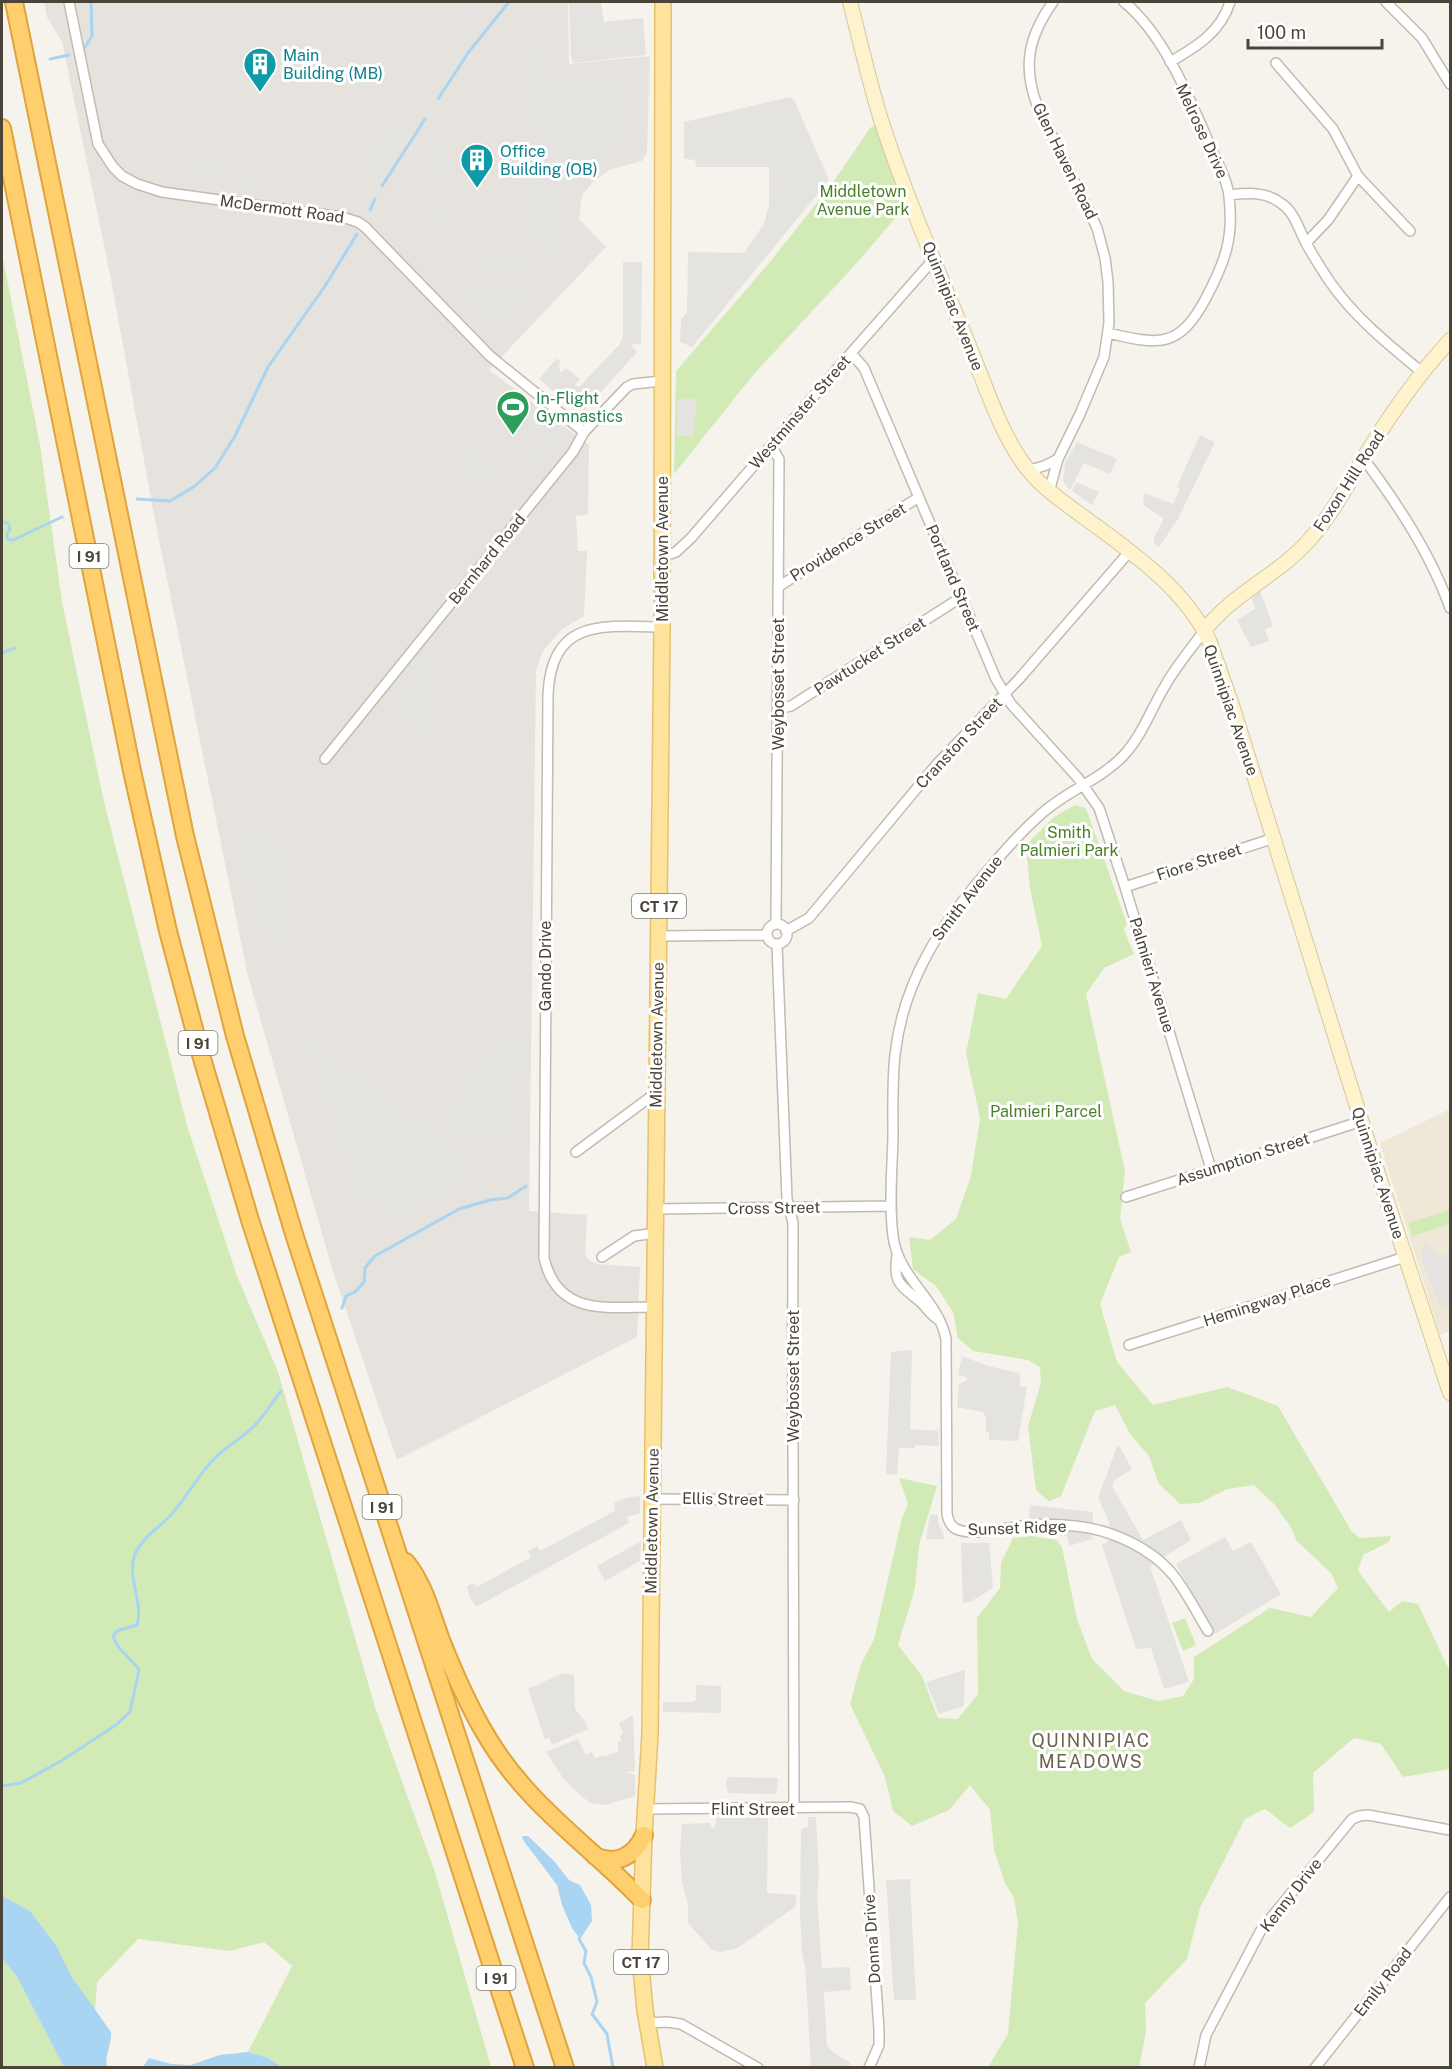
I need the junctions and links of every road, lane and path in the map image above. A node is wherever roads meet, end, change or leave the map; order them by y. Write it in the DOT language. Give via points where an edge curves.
graph roads {
  1 [pos="14,2"];
  2 [pos="69,2"];
  3 [pos="663,2"];
  4 [pos="850,2"];
  5 [pos="1053,2"];
  6 [pos="1124,2"];
  7 [pos="1230,2"];
  8 [pos="1386,2"];
  9 [pos="1170,62"];
  10 [pos="1276,63"];
  11 [pos="1450,84"];
  12 [pos="2,128"];
  13 [pos="1358,176"];
  14 [pos="1229,195"];
  15 [pos="1410,231"];
  16 [pos="1306,243"];
  17 [pos="933,260"];
  18 [pos="1108,333"];
  19 [pos="1450,340"];
  20 [pos="850,353"];
  21 [pos="1422,373"];
  22 [pos="662,381"];
  23 [pos="584,432"];
  24 [pos="771,446"];
  25 [pos="1363,458"];
  26 [pos="1058,459"];
  27 [pos="1029,470"];
  28 [pos="1049,492"];
  29 [pos="919,497"];
  30 [pos="1130,551"];
  31 [pos="661,557"];
  32 [pos="778,587"];
  33 [pos="960,598"];
  34 [pos="1450,608"];
  35 [pos="662,627"];
  36 [pos="1204,630"];
  37 [pos="1005,694"];
  38 [pos="778,709"];
  39 [pos="325,759"];
  40 [pos="1084,786"];
  41 [pos="1274,838"];
  42 [pos="1125,887"];
  43 [pos="776,924"];
  44 [pos="786,931"];
  45 [pos="767,934"];
  46 [pos="658,936"];
  47 [pos="777,945"];
  48 [pos="657,1092"];
  49 [pos="1362,1121"];
  50 [pos="576,1152"];
  51 [pos="1211,1169"];
  52 [pos="1126,1197"];
  53 [pos="891,1206"];
  54 [pos="788,1208"];
  55 [pos="656,1209"];
  56 [pos="656,1233"];
  57 [pos="602,1257"];
  58 [pos="1405,1257"];
  59 [pos="655,1307"];
  60 [pos="1129,1345"];
  61 [pos="1450,1393"];
  62 [pos="653,1498"];
  63 [pos="794,1500"];
  64 [pos="397,1552"];
  65 [pos="1208,1631"];
  66 [pos="794,1808"];
  67 [pos="645,1809"];
  68 [pos="860,1809"];
  69 [pos="1450,1830"];
  70 [pos="644,1835"];
  71 [pos="594,1856"];
  72 [pos="1450,1897"];
  73 [pos="642,1900"];
  74 [pos="647,2023"];
  75 [pos="514,2034"];
  76 [pos="514,2067"];
  77 [pos="525,2067"];
  78 [pos="565,2067"];
  79 [pos="655,2067"];
  80 [pos="758,2067"];
  81 [pos="869,2067"];
  82 [pos="1199,2067"];
  83 [pos="1315,2067"];
  1 -- 64 [label="highway, I 91" via="166,749 210,943 267,1147"];
  2 -- 23 [label="street, McDermott Road" via="98,144 122,176 162,192 358,222 490,356"];
  3 -- 22 [label="main road, Middletown Avenue / CT 17"];
  4 -- 17 [label="main road, Quinnipiac Avenue" via="881,120"];
  5 -- 18 [label="street, Glen Haven Road" via="1031,43 1030,85 1097,228 1108,282"];
  6 -- 9 [label="street, Melrose Drive"];
  7 -- 9 [label="street" via="1226,16 1208,37"];
  8 -- 11 [label="street" via="1422,38"];
  9 -- 14 [label="street, Melrose Drive" via="1202,126"];
  10 -- 13 [label="street" via="1333,129"];
  12 -- 75 [label="highway, I 91" via="132,771 195,1035 250,1220"];
  13 -- 15 [label="street"];
  13 -- 16 [label="street" via="1328,220"];
  14 -- 16 [label="street" via="1264,194 1279,201 1293,216"];
  14 -- 18 [label="street, Melrose Drive" via="1230,234 1222,268 1194,320 1174,336 1153,342"];
  16 -- 21 [label="street" via="1330,283 1351,308"];
  17 -- 20 [label="street, Westminster Street"];
  17 -- 27 [label="main road, Quinnipiac Avenue" via="1007,435"];
  18 -- 26 [label="street, Glen Haven Road" via="1100,368"];
  19 -- 21 [label="main road, Foxon Hill Road"];
  20 -- 24 [label="street, Westminster Street"];
  20 -- 29 [label="street, Portland Street" via="864,368"];
  21 -- 25 [label="main road, Foxon Hill Road"];
  22 -- 23 [label="street, Bernhard Road" via="627,387"];
  22 -- 31 [label="main road, Middletown Avenue / CT 17"];
  23 -- 39 [label="street, Bernhard Road" via="573,452"];
  24 -- 31 [label="street, Westminster Street" via="691,538 676,552"];
  24 -- 32 [label="street, Weybosset Street" via="779,459"];
  25 -- 34 [label="street" via="1419,542 1443,585"];
  25 -- 36 [label="main road, Foxon Hill Road" via="1310,540 1275,572 1216,615"];
  26 -- 27 [label="street"];
  26 -- 28 [label="street, Glen Haven Road"];
  27 -- 28 [label="main road, Quinnipiac Avenue"];
  28 -- 30 [label="main road, Quinnipiac Avenue"];
  29 -- 32 [label="street, Providence Street"];
  29 -- 33 [label="street, Portland Street"];
  30 -- 36 [label="main road, Quinnipiac Avenue" via="1163,580"];
  30 -- 37 [label="street, Cranston Street"];
  31 -- 35 [label="main road, Middletown Avenue / CT 17"];
  32 -- 38 [label="street, Weybosset Street"];
  33 -- 37 [label="street, Portland Street"];
  33 -- 38 [label="street, Pawtucket Street" via="791,706"];
  35 -- 46 [label="main road, Middletown Avenue / CT 17"];
  35 -- 59 [label="street, Gando Drive" via="596,627 572,638 553,662 548,694 544,1258 560,1290 575,1302 599,1308"];
  36 -- 40 [label="street, Smith Avenue" via="1166,683 1125,754"];
  36 -- 41 [label="main road, Quinnipiac Avenue"];
  37 -- 40 [label="street, Portland Street"];
  37 -- 44 [label="street, Cranston Street" via="936,764 809,918"];
  38 -- 43 [label="street, Weybosset Street"];
  40 -- 42 [label="street, Palmieri Avenue" via="1099,808"];
  40 -- 53 [label="street, Smith Avenue" via="1045,810 1010,845 955,909 922,962 901,1023 895,1055"];
  41 -- 42 [label="street, Fiore Street"];
  41 -- 49 [label="main road, Quinnipiac Avenue"];
  42 -- 51 [label="street, Palmieri Avenue"];
  43 -- 44 [label="street"];
  43 -- 45 [label="street"];
  44 -- 47 [label="street" via="785,940"];
  45 -- 46 [label="street"];
  45 -- 47 [label="street"];
  46 -- 48 [label="main road, Middletown Avenue / CT 17"];
  47 -- 54 [label="street, Weybosset Street"];
  48 -- 50 [label="street"];
  48 -- 55 [label="main road, Middletown Avenue / CT 17"];
  49 -- 51 [label="street, Assumption Street"];
  49 -- 58 [label="main road, Quinnipiac Avenue"];
  51 -- 52 [label="street, Assumption Street"];
  53 -- 54 [label="street, Cross Street"];
  53 -- 65 [label="street, Sunset Ridge" via="898,1282 940,1321 945,1333 947,1514 952,1526 982,1531 1045,1524 1113,1533 1166,1567"];
  54 -- 55 [label="street, Cross Street"];
  54 -- 63 [label="street, Weybosset Street" via="793,1223"];
  55 -- 56 [label="main road, Middletown Avenue / CT 17"];
  56 -- 57 [label="street" via="634,1236"];
  56 -- 59 [label="main road, Middletown Avenue / CT 17"];
  58 -- 60 [label="street, Hemingway Place"];
  58 -- 61 [label="main road, Quinnipiac Avenue"];
  59 -- 62 [label="main road, Middletown Avenue / CT 17"];
  62 -- 63 [label="street, Ellis Street"];
  62 -- 67 [label="main road, Middletown Avenue / CT 17"];
  63 -- 66 [label="street, Weybosset Street"];
  64 -- 71 [label="highway" via="420,1581 454,1673 495,1750 534,1799"];
  64 -- 78 [label="highway, I 91"];
  66 -- 67 [label="street, Flint Street"];
  66 -- 68 [label="street, Flint Street"];
  67 -- 70 [label="main road, Middletown Avenue / CT 17"];
  68 -- 81 [label="street, Donna Drive" via="864,1817 879,2029 879,2045"];
  69 -- 82 [label="street, Kenny Drive" via="1368,1815 1352,1820 1261,1930 1206,2035"];
  70 -- 71 [label="highway" via="634,1852 623,1858 609,1861"];
  70 -- 73 [label="main road, Middletown Avenue / CT 17"];
  71 -- 73 [label="highway"];
  72 -- 83 [label="street, Emily Road"];
  73 -- 74 [label="main road, Middletown Avenue / CT 17" via="641,1965"];
  74 -- 79 [label="main road, Middletown Avenue / CT 17"];
  74 -- 80 [label="street" via="681,2024"];
  75 -- 76 [label="highway"];
  75 -- 77 [label="highway, I 91"];
}
